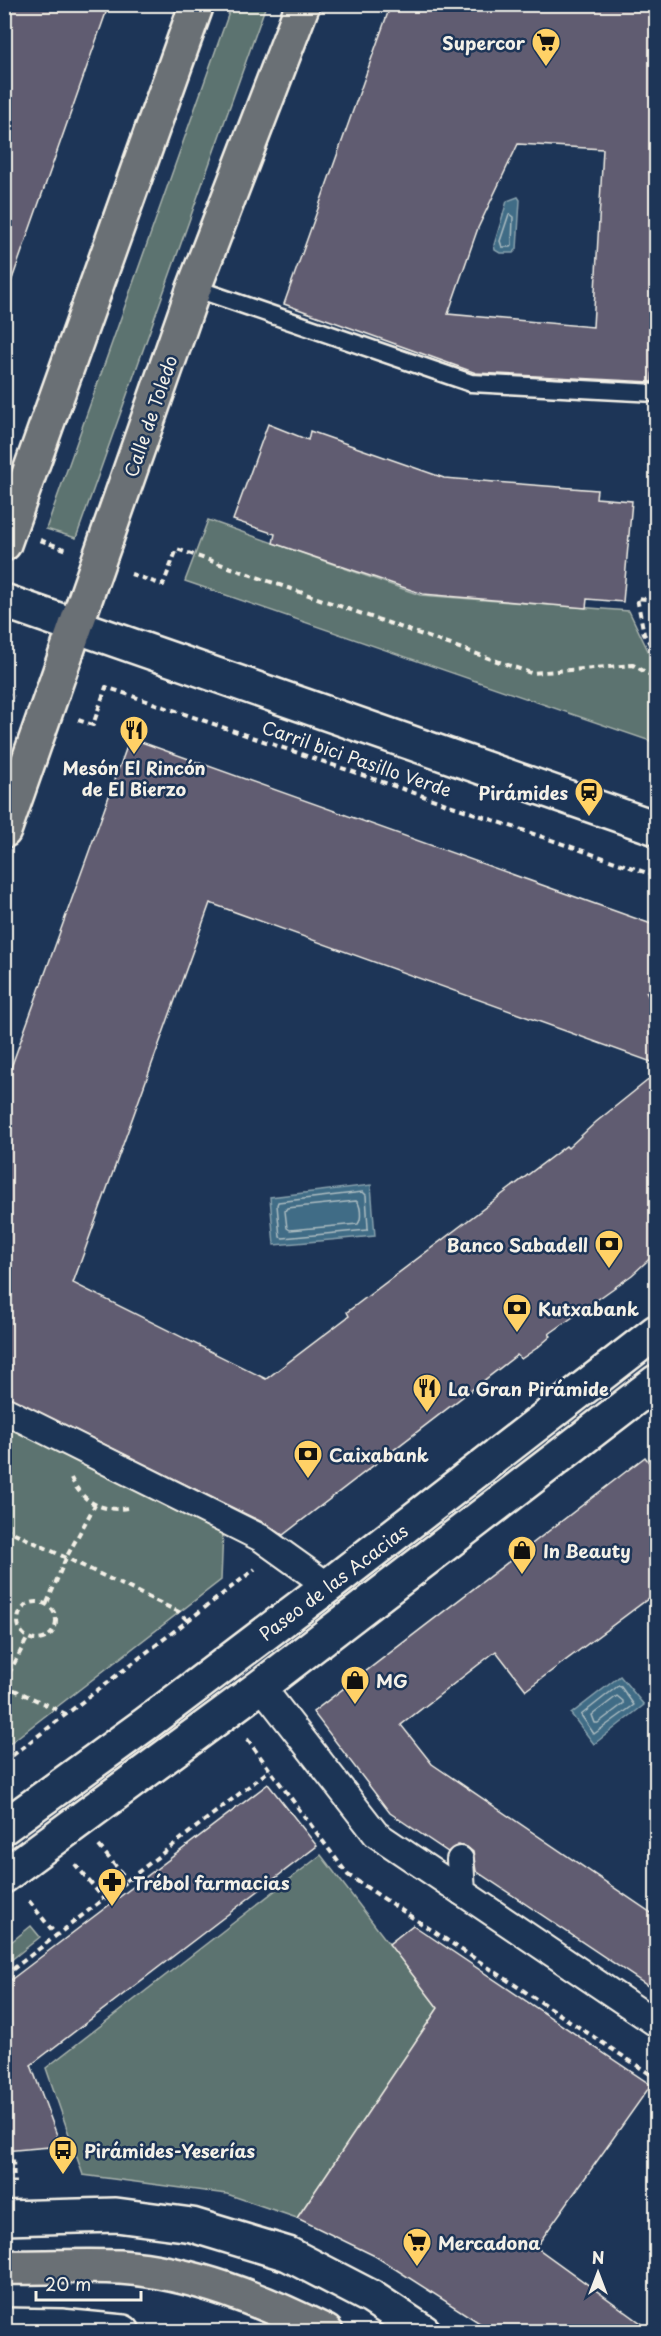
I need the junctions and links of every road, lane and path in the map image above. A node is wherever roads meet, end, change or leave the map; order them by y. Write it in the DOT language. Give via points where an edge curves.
graph roads {
  1 [pos="197,4"];
  2 [pos="303,4"];
  3 [pos="194,288"];
  4 [pos="657,393"];
  5 [pos="19,541"];
  6 [pos="78,554"];
  7 [pos="130,573"];
  8 [pos="657,600"];
  9 [pos="4,601"];
  10 [pos="76,625"];
  11 [pos="657,653"];
  12 [pos="657,678"];
  13 [pos="74,718"];
  14 [pos="657,828"];
  15 [pos="4,831"];
  16 [pos="657,876"];
  17 [pos="657,1332"];
  18 [pos="657,1382"];
  19 [pos="4,1410"];
  20 [pos="95,1505"];
  21 [pos="4,1528"];
  22 [pos="279,1551"];
  23 [pos="66,1558"];
  24 [pos="328,1587"];
  25 [pos="47,1604"];
  26 [pos="187,1620"];
  27 [pos="28,1637"];
  28 [pos="4,1684"];
  29 [pos="261,1686"];
  30 [pos="226,1712"];
  31 [pos="67,1714"];
  32 [pos="4,1762"];
  33 [pos="270,1770"];
  34 [pos="4,1827"];
  35 [pos="97,1844"];
  36 [pos="460,1860"];
  37 [pos="73,1861"];
  38 [pos="128,1881"];
  39 [pos="15,1886"];
  40 [pos="462,1892"];
  41 [pos="104,1899"];
  42 [pos="57,1935"];
  43 [pos="4,1976"];
  44 [pos="657,2022"];
  45 [pos="657,2079"];
  46 [pos="4,2158"];
  47 [pos="14,2186"];
  48 [pos="4,2218"];
  49 [pos="4,2267"];
  50 [pos="4,2325"];
  51 [pos="123,2331"];
  52 [pos="326,2331"];
  53 [pos="424,2331"];
  1 -- 5 [label="main road"];
  2 -- 3 [label="main road, Calle de Toledo"];
  3 -- 4 [label="lane" via="471,383"];
  3 -- 10 [label="main road, Calle de Toledo"];
  5 -- 6 [label="path"];
  7 -- 12 [label="path" via="163,585 177,549 531,673 633,665"];
  8 -- 11 [label="path" via="637,598 644,634"];
  9 -- 10 [label="main road"];
  10 -- 14 [label="main road"];
  10 -- 15 [label="main road, Calle de Toledo"];
  13 -- 16 [label="path, Carril bici Pasillo Verde" via="93,725 106,687"];
  17 -- 24 [label="main road, Paseo de las Acacias"];
  18 -- 29 [label="main road"];
  19 -- 22 [label="street" via="261,1538"];
  20 -- 23 [label="path"];
  21 -- 23 [label="path"];
  22 -- 24 [label="street"];
  22 -- 26 [label="path"];
  23 -- 25 [label="path"];
  23 -- 26 [label="path" via="179,1612"];
  24 -- 34 [label="main road, Paseo de las Acacias"];
  25 -- 27 [label="path" via="55,1611 54,1632 45,1639"];
  25 -- 27 [label="path" via="30,1602 18,1615 18,1626"];
  26 -- 31 [label="path"];
  27 -- 28 [label="path"];
  28 -- 31 [label="path"];
  29 -- 30 [label="main road"];
  29 -- 40 [label="street" via="376,1834"];
  30 -- 33 [label="path"];
  30 -- 39 [label="main road"];
  31 -- 32 [label="path"];
  33 -- 38 [label="path"];
  33 -- 45 [label="path" via="348,1875"];
  35 -- 38 [label="path"];
  36 -- 40 [label="street"];
  37 -- 41 [label="path"];
  38 -- 41 [label="path"];
  39 -- 42 [label="path"];
  40 -- 44 [label="street"];
  41 -- 42 [label="path"];
  42 -- 43 [label="path"];
  46 -- 47 [label="path" via="13,2158"];
  48 -- 53 [label="main road" via="116,2215 192,2225 288,2254 371,2297"];
  49 -- 52 [label="main road" via="120,2267 184,2276 278,2308"];
  50 -- 51 [label="main road"];
}
